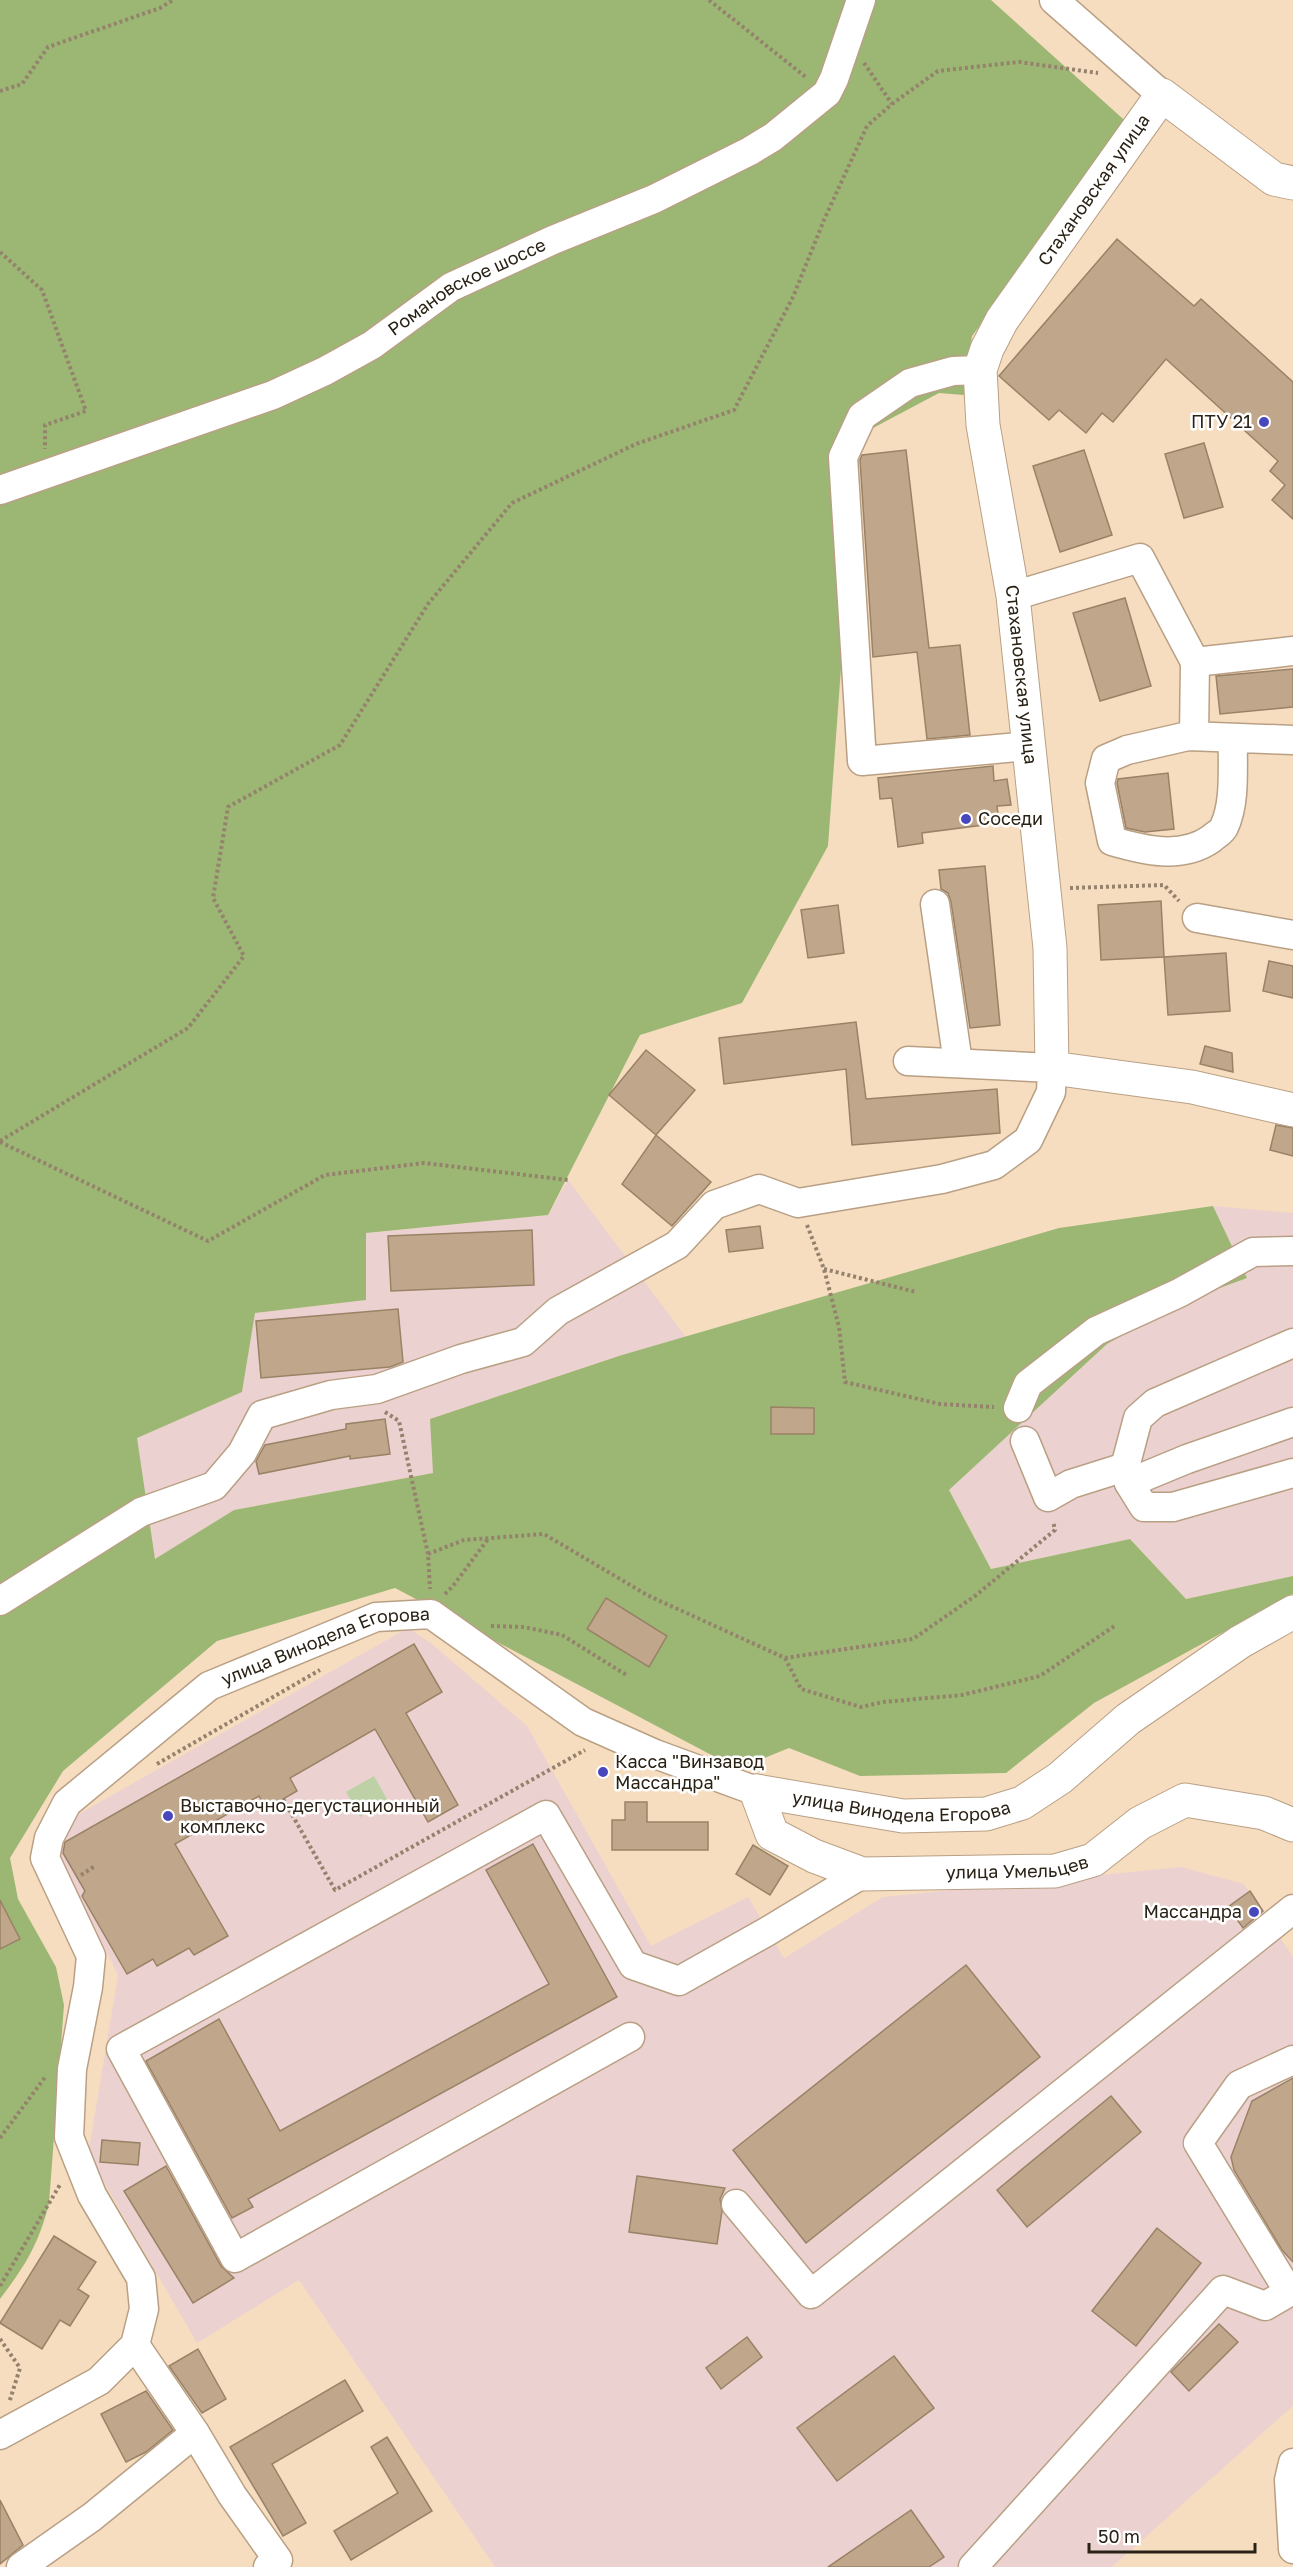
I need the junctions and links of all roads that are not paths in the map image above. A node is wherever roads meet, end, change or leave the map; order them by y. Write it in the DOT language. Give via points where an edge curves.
graph roads {
  1 [pos="861,0"];
  2 [pos="1054,0"];
  3 [pos="1162,95"];
  4 [pos="1293,183"];
  5 [pos="980,370"];
  6 [pos="0,490"];
  7 [pos="1013,596"];
  8 [pos="1293,651"];
  9 [pos="1196,662"];
  10 [pos="1194,736"];
  11 [pos="1233,739"];
  12 [pos="1293,740"];
  13 [pos="1029,746"];
  14 [pos="935,904"];
  15 [pos="1197,918"];
  16 [pos="1293,935"];
  17 [pos="908,1061"];
  18 [pos="958,1063"];
  19 [pos="1052,1068"];
  20 [pos="1293,1110"];
  21 [pos="1293,1251"];
  22 [pos="1293,1344"];
  23 [pos="1018,1408"];
  24 [pos="1293,1422"];
  25 [pos="1025,1441"];
  26 [pos="1293,1473"];
  27 [pos="1127,1475"];
  28 [pos="0,1601"];
  29 [pos="1293,1612"];
  30 [pos="756,1791"];
  31 [pos="1293,1825"];
  32 [pos="862,1874"];
  33 [pos="1293,1910"];
  34 [pos="630,2037"];
  35 [pos="1293,2060"];
  36 [pos="736,2204"];
  37 [pos="1291,2291"];
  38 [pos="135,2345"];
  39 [pos="195,2433"];
  40 [pos="0,2435"];
  41 [pos="1293,2463"];
  42 [pos="1293,2549"];
  43 [pos="32,2564"];
  44 [pos="276,2565"];
  45 [pos="973,2567"];
  1 -- 6 [label="street, Романовское шоссе" via="827,93 750,151 654,199 451,287 372,345 273,395"];
  2 -- 3 [label="street"];
  3 -- 4 [label="main road" via="1274,179"];
  3 -- 5 [label="main road, Стахановская улица" via="1002,320"];
  5 -- 7 [label="main road, Стахановская улица" via="983,425"];
  5 -- 13 [label="street" via="952,371 909,383 862,416 843,457 862,761"];
  7 -- 9 [label="street" via="1140,558"];
  7 -- 13 [label="main road, Стахановская улица"];
  8 -- 9 [label="street"];
  9 -- 10 [label="street"];
  10 -- 11 [label="street"];
  10 -- 11 [label="street" via="1127,750 1106,759 1100,783 1112,841 1147,851 1181,851 1224,829 1230,808"];
  11 -- 12 [label="street"];
  13 -- 19 [label="main road, Стахановская улица" via="1050,948"];
  14 -- 18 [label="street"];
  15 -- 16 [label="street"];
  17 -- 18 [label="street"];
  18 -- 19 [label="street"];
  19 -- 20 [label="main road" via="1192,1087"];
  19 -- 28 [label="street" via="1051,1092 1028,1140 994,1165 942,1179 798,1203 759,1189 714,1204 677,1245 558,1311 523,1342 377,1389 331,1395 262,1415 242,1453 214,1486 141,1512"];
  21 -- 23 [label="street" via="1252,1252 1179,1293 1096,1331 1028,1384"];
  22 -- 27 [label="street" via="1155,1403 1138,1418"];
  24 -- 27 [label="street" via="1187,1459"];
  25 -- 27 [label="street" via="1048,1497 1071,1484"];
  26 -- 27 [label="street" via="1173,1507 1144,1507"];
  29 -- 30 [label="main road, улица Винодела Егорова" via="1240,1642 1128,1719 1060,1778 1022,1803 986,1814 903,1816"];
  30 -- 32 [label="main road, улица Умельцев" via="772,1834 814,1856"];
  30 -- 38 [label="street, улица Винодела Егорова" via="655,1754 583,1722 431,1610 376,1617 209,1686 67,1803 49,1838 45,1858 91,1956 74,2062 69,2137 92,2195 141,2278 144,2309"];
  31 -- 32 [label="main road, улица Умельцев" via="1264,1814 1185,1800 1140,1823 1093,1860 1054,1871"];
  32 -- 34 [label="street" via="679,1981 633,1965 546,1815 121,2049 236,2258"];
  33 -- 36 [label="street" via="811,2294"];
  35 -- 37 [label="street" via="1239,2085 1198,2143"];
  37 -- 45 [label="street" via="1265,2306 1223,2290"];
  38 -- 39 [label="street"];
  38 -- 40 [label="street" via="99,2381"];
  39 -- 43 [label="street"];
  39 -- 44 [label="street"];
  41 -- 42 [label="street" via="1289,2480"];
}
